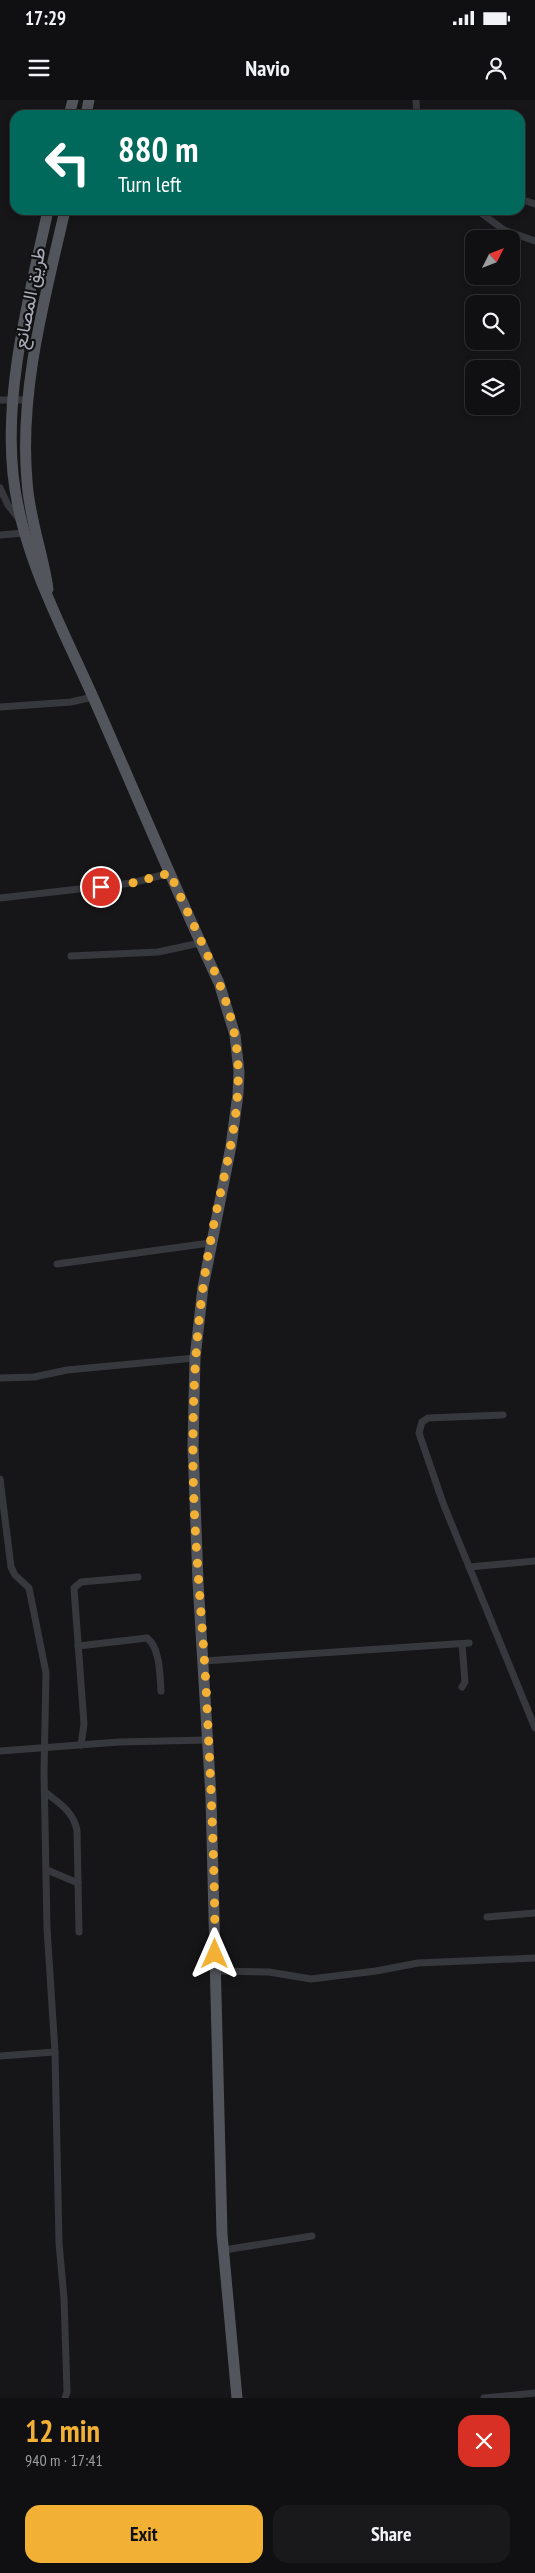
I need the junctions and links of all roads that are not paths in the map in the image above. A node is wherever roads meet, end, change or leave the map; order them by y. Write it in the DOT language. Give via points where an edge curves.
graph roads {
  1 [pos="47,215"];
  2 [pos="64,215"];
  3 [pos="484,215"];
  4 [pos="535,241"];
  5 [pos="0,400"];
  6 [pos="14,400"];
  7 [pos="28,400"];
  8 [pos="0,488"];
  9 [pos="24,528"];
  10 [pos="0,534"];
  11 [pos="50,601"];
  12 [pos="93,697"];
  13 [pos="0,706"];
  14 [pos="170,873"];
  15 [pos="0,898"];
  16 [pos="200,943"];
  17 [pos="71,956"];
  18 [pos="210,1243"];
  19 [pos="57,1264"];
  20 [pos="194,1358"];
  21 [pos="0,1378"];
  22 [pos="503,1415"];
  23 [pos="0,1479"];
  24 [pos="535,1561"];
  25 [pos="469,1567"];
  26 [pos="138,1577"];
  27 [pos="78,1646"];
  28 [pos="204,1661"];
  29 [pos="462,1687"];
  30 [pos="161,1691"];
  31 [pos="535,1728"];
  32 [pos="208,1740"];
  33 [pos="81,1745"];
  34 [pos="44,1748"];
  35 [pos="0,1751"];
  36 [pos="44,1792"];
  37 [pos="47,1870"];
  38 [pos="78,1883"];
  39 [pos="535,1913"];
  40 [pos="487,1918"];
  41 [pos="79,1932"];
  42 [pos="535,1958"];
  43 [pos="215,1971"];
  44 [pos="55,2052"];
  45 [pos="0,2056"];
  46 [pos="312,2236"];
  47 [pos="224,2250"];
  48 [pos="535,2393"];
  49 [pos="65,2398"];
  50 [pos="237,2398"];
  51 [pos="484,2398"];
  1 -- 6 [label="main road, طريق المصانع" via="20,344"];
  2 -- 7 [label="main road, طريق المصانع"];
  3 -- 4 [label="street" via="504,230"];
  5 -- 6 [label="street"];
  6 -- 7 [label="street"];
  6 -- 9 [label="main road, طريق المصانع" via="13,473"];
  7 -- 11 [label="main road, طريق المصانع" via="26,481"];
  8 -- 9 [label="street"];
  9 -- 10 [label="street"];
  9 -- 11 [label="main road, طريق المصانع" via="36,571"];
  11 -- 12 [label="main road"];
  12 -- 13 [label="street" via="71,702"];
  12 -- 14 [label="main road"];
  14 -- 15 [label="street" via="132,883"];
  14 -- 16 [label="main road"];
  16 -- 17 [label="street" via="158,952"];
  16 -- 18 [label="main road" via="229,1013 239,1072 231,1146"];
  18 -- 19 [label="street"];
  18 -- 20 [label="main road"];
  20 -- 21 [label="street" via="67,1370 34,1378"];
  20 -- 28 [label="main road" via="194,1512"];
  22 -- 25 [label="street" via="428,1418 419,1427 443,1503"];
  23 -- 34 [label="street" via="11,1568 29,1588 45,1667"];
  24 -- 25 [label="street"];
  25 -- 31 [label="street"];
  26 -- 27 [label="street" via="76,1585"];
  27 -- 30 [label="street" via="149,1638 156,1654"];
  27 -- 33 [label="street" via="84,1724"];
  28 -- 29 [label="street" via="466,1644 465,1682"];
  28 -- 32 [label="main road"];
  32 -- 33 [label="street"];
  32 -- 43 [label="main road"];
  33 -- 34 [label="street"];
  34 -- 35 [label="street"];
  34 -- 36 [label="street"];
  36 -- 37 [label="street"];
  36 -- 38 [label="street" via="65,1807 75,1820"];
  37 -- 38 [label="street"];
  37 -- 44 [label="street" via="47,1928"];
  38 -- 41 [label="street"];
  39 -- 40 [label="street"];
  42 -- 43 [label="street" via="418,1963 376,1972 311,1979 269,1972"];
  43 -- 47 [label="main road"];
  44 -- 45 [label="street"];
  44 -- 49 [label="street" via="58,2243 66,2344"];
  46 -- 47 [label="street"];
  47 -- 50 [label="main road" via="225,2293"];
  48 -- 51 [label="street"];
}
